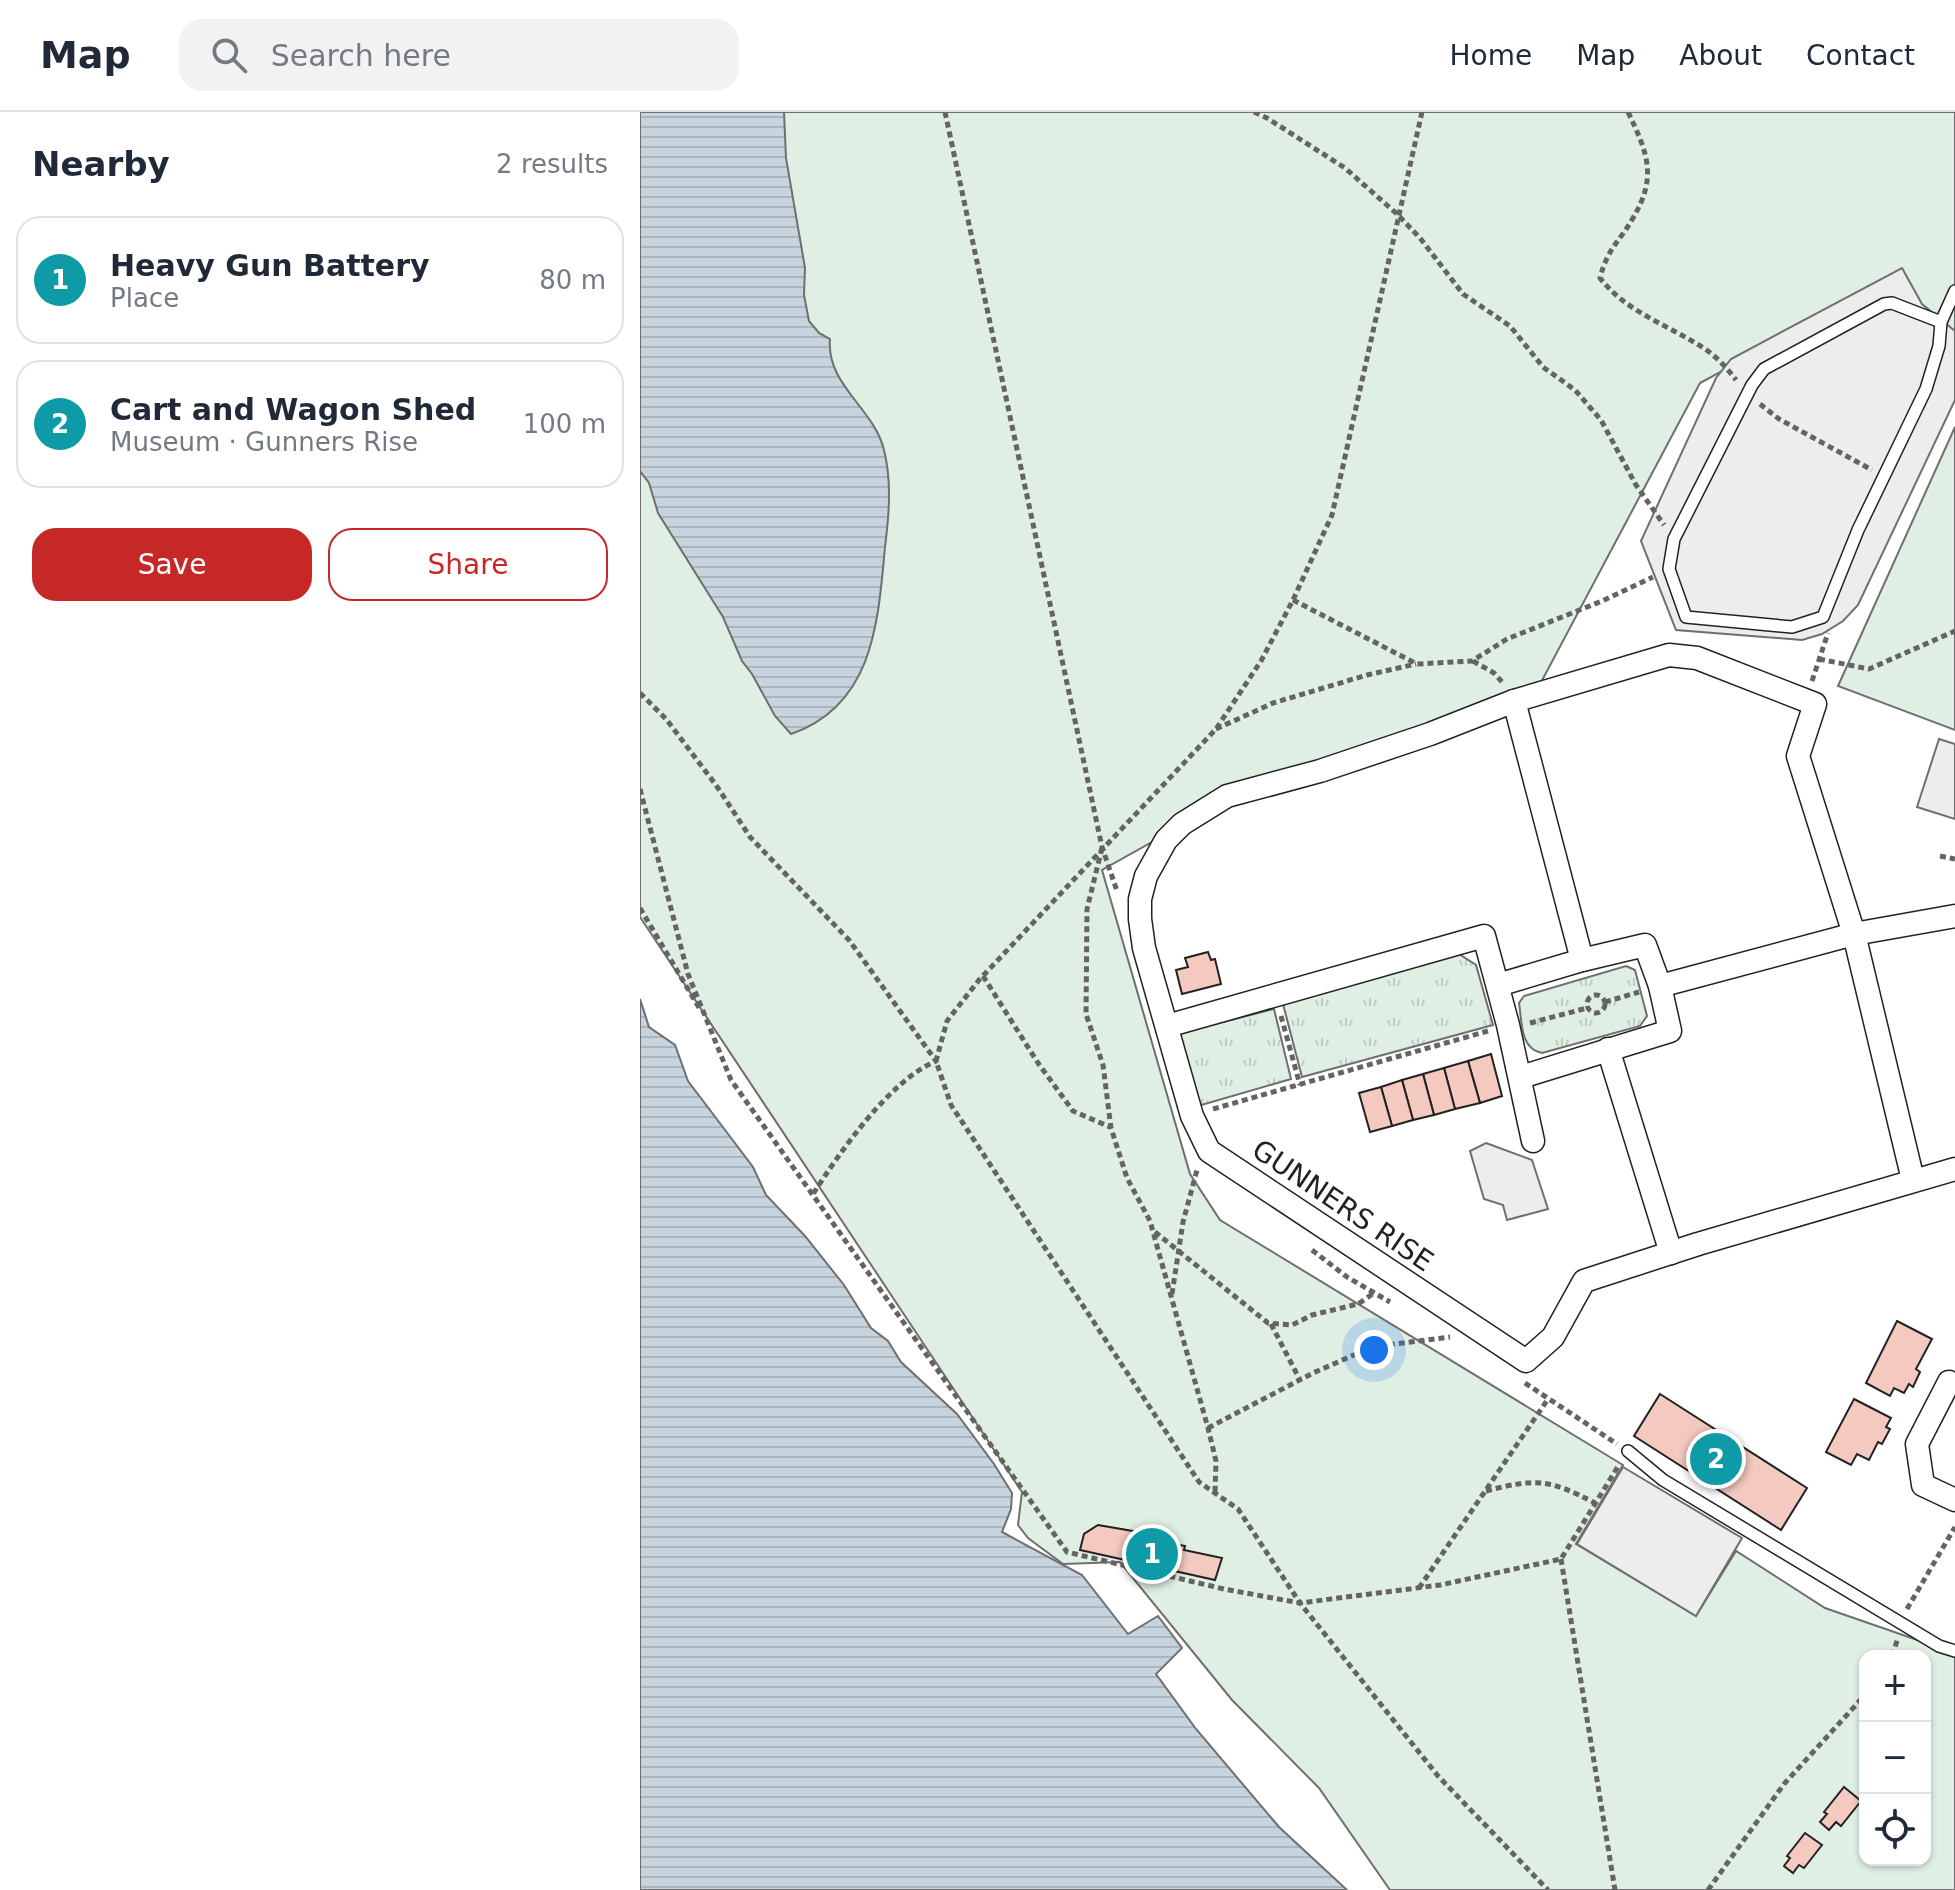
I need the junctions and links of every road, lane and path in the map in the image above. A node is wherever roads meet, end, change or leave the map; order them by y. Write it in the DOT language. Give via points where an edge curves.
graph roads {
  1 [pos="1254,112"];
  2 [pos="1422,112"];
  3 [pos="1628,112"];
  4 [pos="1397,214"];
  5 [pos="1955,291"];
  6 [pos="1941,322"];
  7 [pos="1748,394"];
  8 [pos="1883,476"];
  9 [pos="1674,539"];
  10 [pos="1669,569"];
  11 [pos="1293,600"];
  12 [pos="1823,617"];
  13 [pos="1955,631"];
  14 [pos="1819,659"];
  15 [pos="1472,661"];
  16 [pos="1417,664"];
  17 [pos="640,693"];
  18 [pos="1514,701"];
  19 [pos="1806,701"];
  20 [pos="1216,729"];
  21 [pos="640,789"];
  22 [pos="1102,847"];
  23 [pos="1940,856"];
  24 [pos="1955,859"];
  25 [pos="640,908"];
  26 [pos="1955,916"];
  27 [pos="1854,934"];
  28 [pos="1582,960"];
  29 [pos="983,976"];
  30 [pos="1498,985"];
  31 [pos="1660,986"];
  32 [pos="1276,996"];
  33 [pos="1605,1002"];
  34 [pos="1587,1008"];
  35 [pos="709,1026"];
  36 [pos="1167,1026"];
  37 [pos="1509,1026"];
  38 [pos="1608,1049"];
  39 [pos="936,1061"];
  40 [pos="1521,1077"];
  41 [pos="1300,1085"];
  42 [pos="1192,1116"];
  43 [pos="1111,1128"];
  44 [pos="1533,1141"];
  45 [pos="1198,1165"];
  46 [pos="1955,1169"];
  47 [pos="1913,1180"];
  48 [pos="813,1194"];
  49 [pos="1153,1231"];
  50 [pos="1178,1252"];
  51 [pos="1671,1253"];
  52 [pos="1374,1293"];
  53 [pos="1172,1298"];
  54 [pos="1271,1324"];
  55 [pos="1451,1336"];
  56 [pos="1300,1380"];
  57 [pos="1949,1382"];
  58 [pos="1548,1399"];
  59 [pos="1208,1428"];
  60 [pos="1628,1451"];
  61 [pos="1485,1491"];
  62 [pos="1215,1493"];
  63 [pos="1955,1500"];
  64 [pos="1595,1503"];
  65 [pos="1955,1527"];
  66 [pos="1561,1559"];
  67 [pos="1419,1588"];
  68 [pos="1300,1603"];
  69 [pos="1902,1623"];
  70 [pos="1894,1650"];
  71 [pos="1955,1651"];
  72 [pos="1859,1702"];
  73 [pos="1548,1890"];
  74 [pos="1615,1890"];
  75 [pos="1708,1890"];
  1 -- 4 [label="path" via="1345,168"];
  2 -- 4 [label="path"];
  3 -- 7 [label="path" via="1646,149 1646,189 1633,219 1610,249 1600,278 1632,308 1705,349"];
  4 -- 9 [label="path" via="1463,294 1510,326 1543,367 1575,390 1601,420 1636,485"];
  4 -- 11 [label="path" via="1332,515"];
  5 -- 6 [label="lane"];
  6 -- 7 [label="lane" via="1884,304 1764,369"];
  6 -- 8 [label="lane" via="1926,389"];
  7 -- 8 [label="path" via="1779,419"];
  7 -- 9 [label="lane"];
  8 -- 12 [label="lane"];
  9 -- 10 [label="lane"];
  10 -- 12 [label="lane" via="1686,617 1792,627"];
  10 -- 15 [label="path" via="1507,639"];
  11 -- 16 [label="path"];
  11 -- 20 [label="path"];
  12 -- 14 [label="path" via="1828,634"];
  13 -- 14 [label="path" via="1869,669"];
  14 -- 19 [label="path"];
  15 -- 16 [label="path"];
  15 -- 18 [label="path" via="1494,673"];
  16 -- 20 [label="path" via="1273,703"];
  17 -- 39 [label="path" via="674,730 750,837 849,940"];
  18 -- 19 [label="street, GUNNERS RISE" via="1669,655 1697,658"];
  18 -- 28 [label="street"];
  18 -- 36 [label="street, GUNNERS RISE" via="1320,771 1227,796 1182,824 1154,857 1140,899 1144,948"];
  19 -- 27 [label="street" via="1815,704 1798,756"];
  20 -- 22 [label="path"];
  21 -- 35 [label="path" via="688,974"];
  22 -- 29 [label="path"];
  22 -- 43 [label="path" via="1087,909 1086,1014 1103,1065"];
  23 -- 24 [label="path"];
  25 -- 35 [label="path"];
  26 -- 27 [label="street"];
  27 -- 31 [label="street"];
  27 -- 47 [label="street"];
  28 -- 30 [label="street"];
  28 -- 31 [label="street" via="1645,945"];
  29 -- 39 [label="path" via="947,1021"];
  29 -- 43 [label="path" via="1073,1111"];
  30 -- 32 [label="street" via="1484,936"];
  30 -- 37 [label="street"];
  31 -- 33 [label="path"];
  31 -- 38 [label="street" via="1670,1031"];
  32 -- 36 [label="street"];
  32 -- 41 [label="path"];
  33 -- 34 [label="path" via="1601,1013"];
  33 -- 34 [label="path" via="1593,995"];
  34 -- 37 [label="path"];
  35 -- 48 [label="path" via="731,1080"];
  36 -- 42 [label="street, GUNNERS RISE"];
  37 -- 40 [label="street"];
  37 -- 41 [label="path"];
  38 -- 40 [label="street"];
  38 -- 51 [label="street"];
  39 -- 48 [label="path" via="912,1075 846,1145"];
  39 -- 62 [label="path" via="951,1105 1199,1482"];
  40 -- 44 [label="street"];
  41 -- 42 [label="path"];
  42 -- 51 [label="street, GUNNERS RISE" via="1209,1151 1526,1361 1553,1337 1584,1281"];
  43 -- 49 [label="path" via="1127,1178"];
  45 -- 50 [label="path"];
  46 -- 47 [label="street"];
  47 -- 51 [label="street"];
  48 -- 68 [label="path" via="1067,1552"];
  49 -- 50 [label="path"];
  49 -- 53 [label="path"];
  50 -- 53 [label="path"];
  50 -- 54 [label="path"];
  52 -- 54 [label="path" via="1358,1304 1292,1325"];
  53 -- 59 [label="path"];
  54 -- 56 [label="path"];
  55 -- 56 [label="path" via="1372,1347"];
  56 -- 59 [label="path"];
  57 -- 63 [label="street" via="1917,1444 1923,1485"];
  58 -- 61 [label="path"];
  59 -- 62 [label="path" via="1216,1461"];
  60 -- 64 [label="path"];
  60 -- 69 [label="lane" via="1663,1480"];
  61 -- 64 [label="path" via="1534,1481"];
  61 -- 67 [label="path"];
  62 -- 68 [label="path" via="1238,1509"];
  64 -- 66 [label="path"];
  65 -- 69 [label="path"];
  66 -- 67 [label="path"];
  66 -- 74 [label="path"];
  67 -- 68 [label="path"];
  68 -- 73 [label="path" via="1438,1776"];
  69 -- 70 [label="path"];
  69 -- 71 [label="lane"];
  72 -- 75 [label="path" via="1784,1784"];
}
